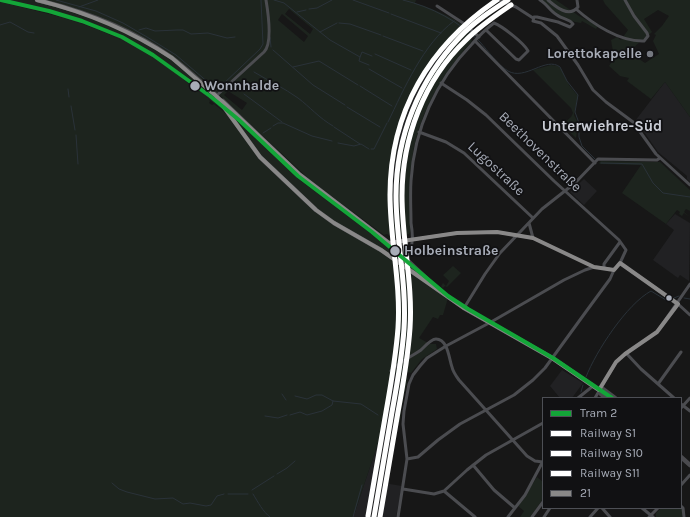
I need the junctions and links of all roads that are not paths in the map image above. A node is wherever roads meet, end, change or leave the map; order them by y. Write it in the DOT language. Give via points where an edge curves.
graph roads {
  1 [pos="37,0"];
  2 [pos="266,0"];
  3 [pos="500,0"];
  4 [pos="540,0"];
  5 [pos="548,0"];
  6 [pos="577,0"];
  7 [pos="626,0"];
  8 [pos="437,6"];
  9 [pos="576,9"];
  10 [pos="532,18"];
  11 [pos="486,30"];
  12 [pos="477,39"];
  13 [pos="441,82"];
  14 [pos="216,96"];
  15 [pos="244,121"];
  16 [pos="236,123"];
  17 [pos="419,132"];
  18 [pos="660,158"];
  19 [pos="596,161"];
  20 [pos="690,185"];
  21 [pos="564,191"];
  22 [pos="533,218"];
  23 [pos="529,223"];
  24 [pos="517,235"];
  25 [pos="532,238"];
  26 [pos="413,240"];
  27 [pos="620,242"];
  28 [pos="389,243"];
  29 [pos="408,259"];
  30 [pos="620,263"];
  31 [pos="594,268"];
  32 [pos="604,268"];
  33 [pos="614,270"];
  34 [pos="432,284"];
  35 [pos="690,284"];
  36 [pos="678,304"];
  37 [pos="464,308"];
  38 [pos="690,316"];
  39 [pos="491,322"];
  40 [pos="446,346"];
  41 [pos="681,352"];
  42 [pos="626,353"];
  43 [pos="552,358"];
  44 [pos="391,371"];
  45 [pos="658,384"];
  46 [pos="593,386"];
  47 [pos="599,390"];
  48 [pos="579,397"];
  49 [pos="596,397"];
  50 [pos="605,397"];
  51 [pos="614,397"];
  52 [pos="673,397"];
  53 [pos="690,398"];
  54 [pos="682,406"];
  55 [pos="486,410"];
  56 [pos="690,411"];
  57 [pos="542,424"];
  58 [pos="512,440"];
  59 [pos="682,458"];
  60 [pos="407,459"];
  61 [pos="542,462"];
  62 [pos="690,464"];
  63 [pos="473,465"];
  64 [pos="690,476"];
  65 [pos="682,484"];
  66 [pos="403,489"];
  67 [pos="444,491"];
  68 [pos="542,503"];
  69 [pos="682,507"];
  70 [pos="515,508"];
  71 [pos="597,509"];
  72 [pos="603,509"];
  73 [pos="643,509"];
  74 [pos="651,516"];
  75 [pos="398,517"];
  76 [pos="475,517"];
  77 [pos="508,517"];
  78 [pos="532,517"];
  79 [pos="590,517"];
  80 [pos="610,517"];
  81 [pos="684,517"];
  1 -- 14 [label="main road" via="83,13 136,36 171,57"];
  2 -- 14 [label="street" via="268,47"];
  3 -- 10 [label="street"];
  4 -- 10 [label="street" via="558,16 573,24 570,27 537,17"];
  5 -- 9 [label="street" via="564,11 573,12"];
  6 -- 9 [label="street"];
  7 -- 9 [label="street" via="647,33 644,41 614,35"];
  8 -- 12 [label="street" via="463,23"];
  10 -- 18 [label="street" via="534,22 541,23 557,36 593,90 633,122"];
  11 -- 11 [label="street" via="516,60 527,52 525,47 496,24 492,24"];
  11 -- 12 [label="street"];
  12 -- 13 [label="street"];
  12 -- 19 [label="street"];
  13 -- 17 [label="street" via="430,102"];
  13 -- 21 [label="street, Beethovenstraße" via="486,115"];
  14 -- 15 [label="main road"];
  14 -- 16 [label="main road"];
  15 -- 16 [label="main road" via="239,120"];
  15 -- 28 [label="main road" via="304,178"];
  16 -- 34 [label="main road" via="260,156 316,210"];
  17 -- 22 [label="street, Lugostraße" via="446,142 469,157"];
  17 -- 26 [label="street" via="411,178"];
  18 -- 19 [label="street"];
  18 -- 20 [label="street"];
  19 -- 21 [label="street"];
  21 -- 22 [label="street"];
  21 -- 27 [label="street, Beethovenstraße"];
  22 -- 23 [label="street"];
  23 -- 24 [label="street"];
  23 -- 25 [label="street"];
  24 -- 25 [label="street"];
  24 -- 26 [label="street" via="468,232"];
  24 -- 37 [label="street" via="500,253"];
  25 -- 31 [label="street"];
  26 -- 28 [label="street"];
  26 -- 29 [label="street"];
  27 -- 30 [label="street" via="626,250"];
  27 -- 32 [label="street" via="604,264"];
  28 -- 29 [label="main road"];
  29 -- 34 [label="main road"];
  30 -- 33 [label="street"];
  30 -- 36 [label="street"];
  31 -- 32 [label="street"];
  31 -- 39 [label="street" via="564,280"];
  32 -- 33 [label="street"];
  33 -- 43 [label="street"];
  34 -- 37 [label="main road"];
  35 -- 36 [label="street"];
  36 -- 38 [label="street"];
  36 -- 42 [label="street" via="654,335"];
  37 -- 39 [label="main road"];
  39 -- 40 [label="street"];
  39 -- 43 [label="main road"];
  40 -- 44 [label="street" via="439,340 434,340"];
  40 -- 55 [label="street" via="455,375"];
  40 -- 60 [label="street" via="424,361 409,384 404,411"];
  41 -- 45 [label="street"];
  42 -- 45 [label="street"];
  42 -- 47 [label="street" via="616,362"];
  43 -- 46 [label="main road"];
  43 -- 55 [label="street" via="525,388"];
  45 -- 52 [label="street"];
  46 -- 47 [label="main road"];
  46 -- 48 [label="street"];
  47 -- 49 [label="street"];
  47 -- 50 [label="main road"];
  47 -- 51 [label="main road" via="603,389"];
  53 -- 54 [label="street"];
  54 -- 56 [label="street"];
  55 -- 58 [label="street"];
  55 -- 60 [label="street" via="449,432 418,457"];
  57 -- 58 [label="street"];
  58 -- 61 [label="street" via="531,459"];
  58 -- 63 [label="street"];
  59 -- 62 [label="main road"];
  60 -- 66 [label="street"];
  61 -- 70 [label="street" via="525,495"];
  63 -- 67 [label="street"];
  63 -- 70 [label="street" via="494,490"];
  64 -- 65 [label="street"];
  66 -- 67 [label="street" via="434,494"];
  66 -- 75 [label="street"];
  67 -- 76 [label="street"];
  68 -- 78 [label="street"];
  69 -- 81 [label="street"];
  70 -- 77 [label="street"];
  71 -- 79 [label="street"];
  72 -- 80 [label="street"];
  73 -- 74 [label="street"];
}
